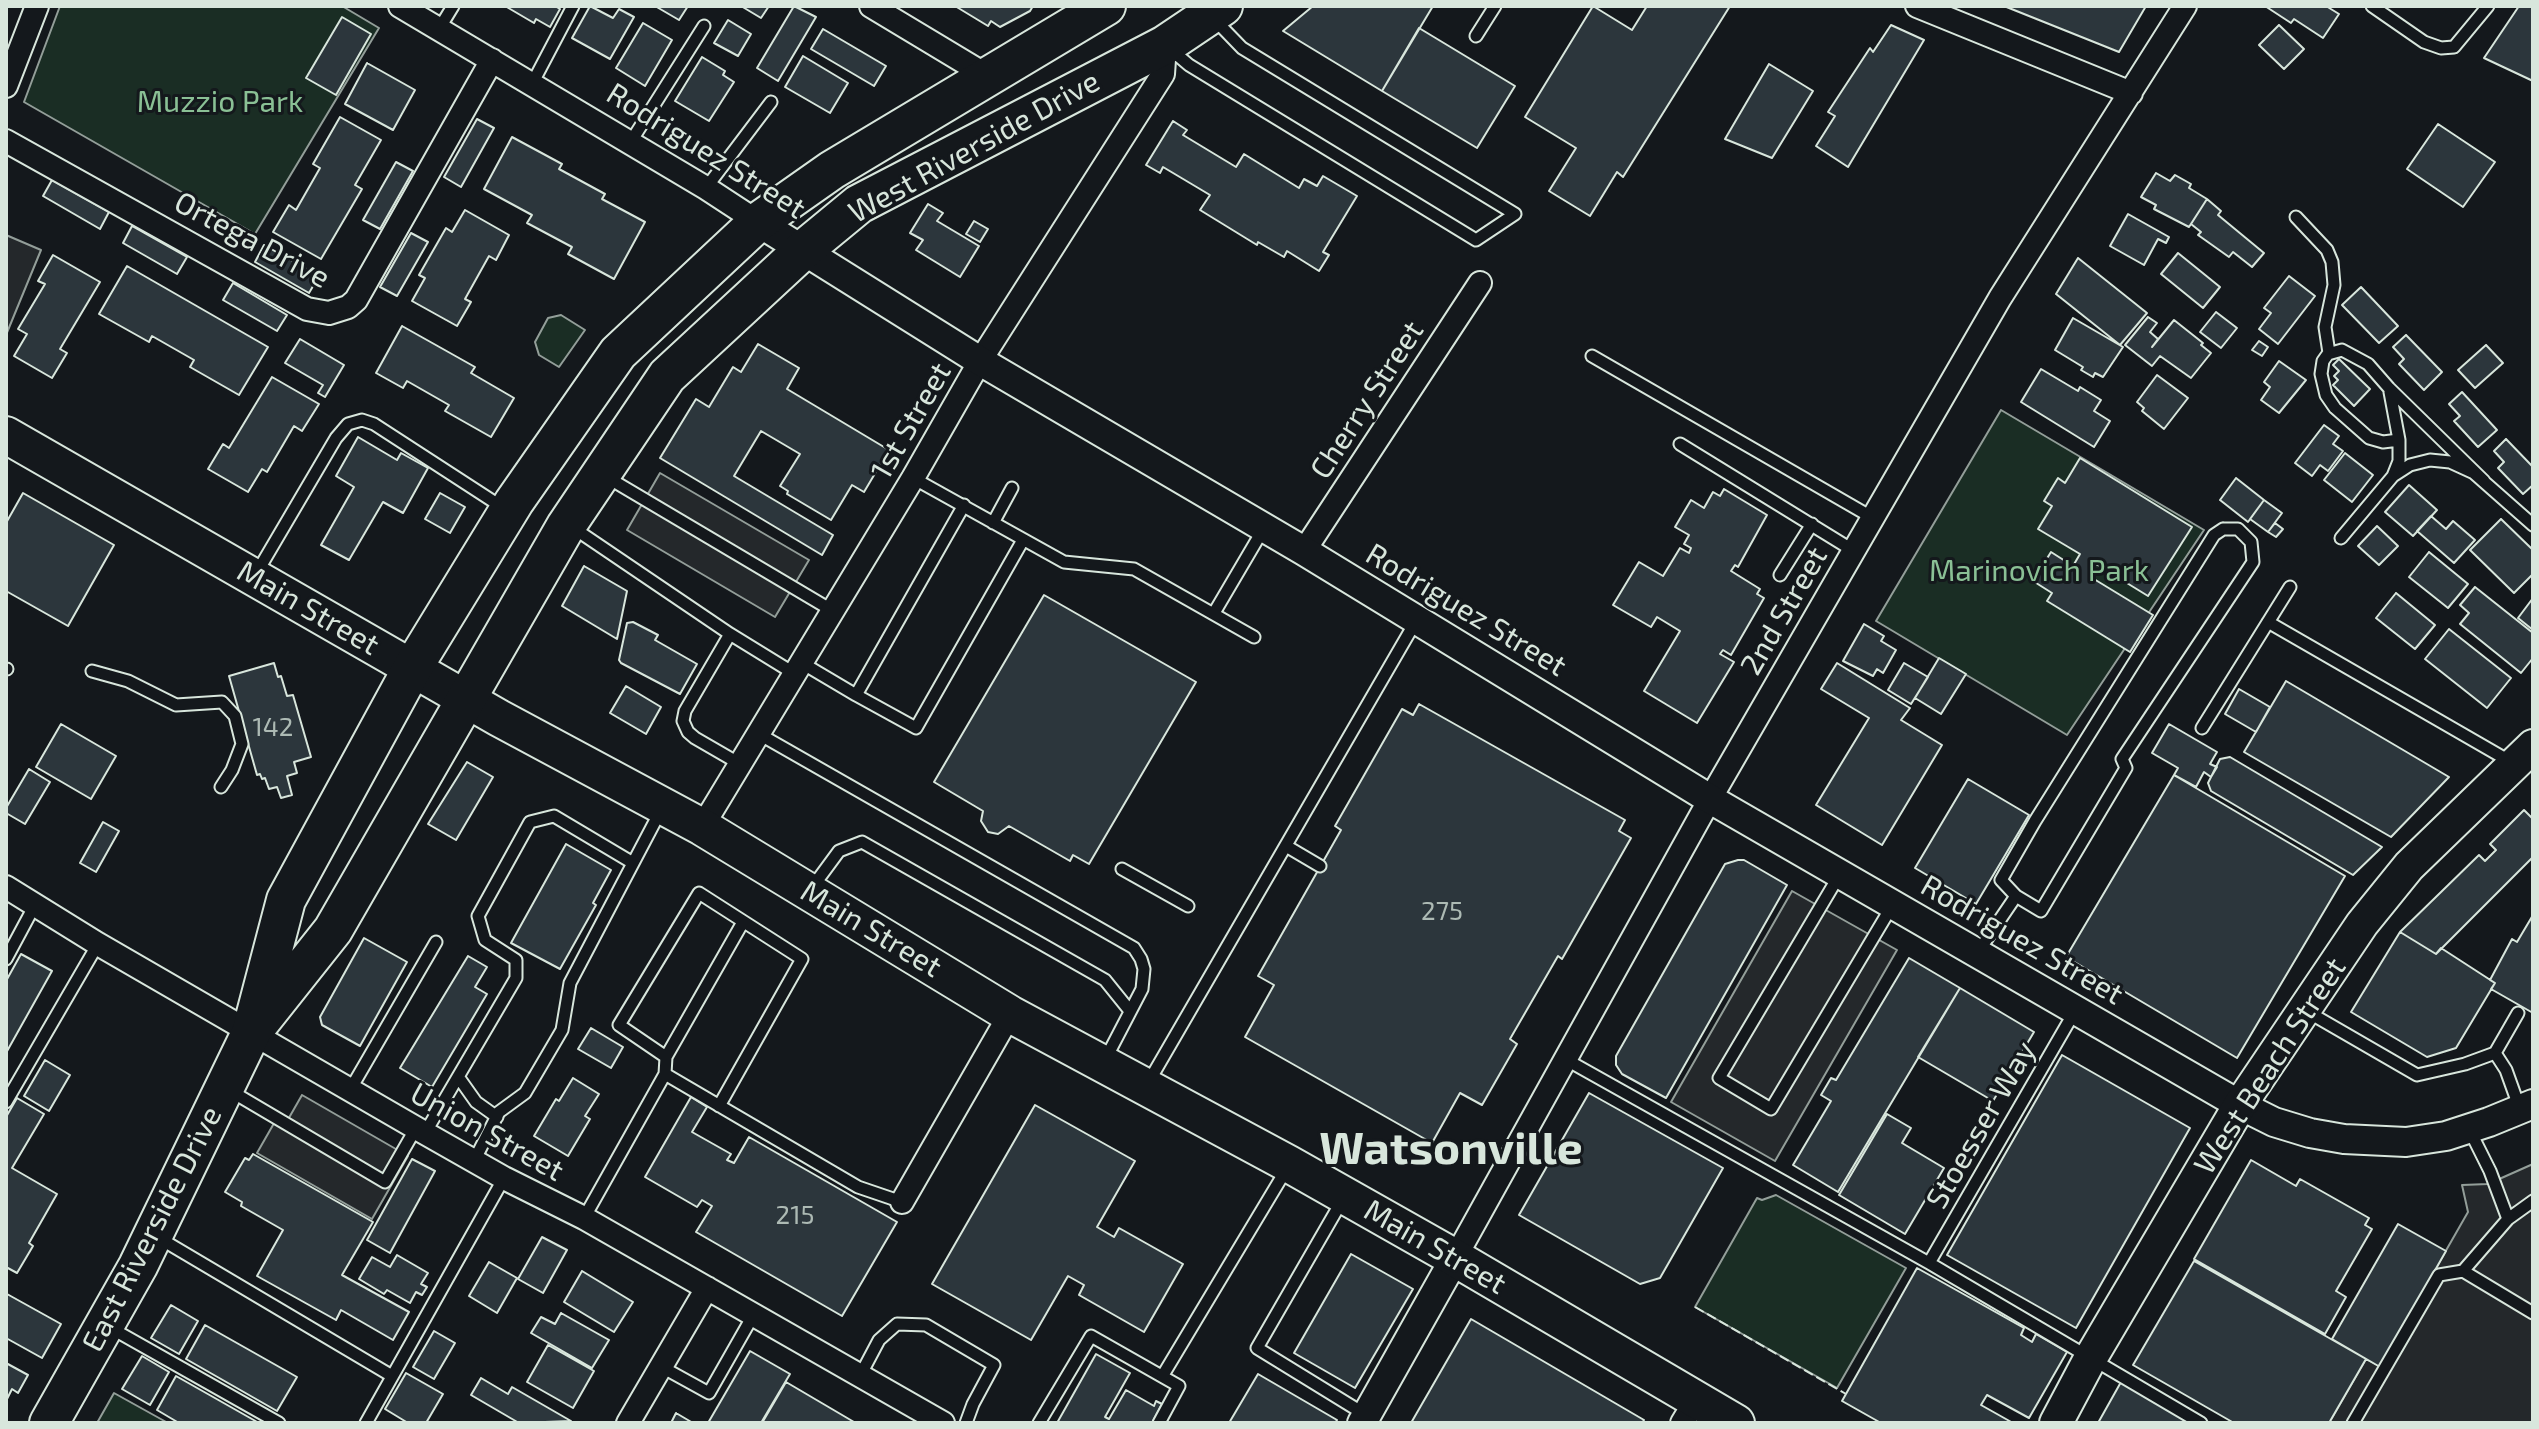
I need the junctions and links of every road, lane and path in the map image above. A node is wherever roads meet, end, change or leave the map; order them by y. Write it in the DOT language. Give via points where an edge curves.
graph roads {
  1 [pos="37,6"];
  2 [pos="401,6"];
  3 [pos="453,6"];
  4 [pos="573,6"];
  5 [pos="871,6"];
  6 [pos="1106,6"];
  7 [pos="1495,6"];
  8 [pos="1917,6"];
  9 [pos="2185,6"];
  10 [pos="2372,6"];
  11 [pos="2488,6"];
  12 [pos="1217,11"];
  13 [pos="704,26"];
  14 [pos="439,29"];
  15 [pos="1476,36"];
  16 [pos="1165,45"];
  17 [pos="492,60"];
  18 [pos="989,77"];
  19 [pos="532,84"];
  20 [pos="6,86"];
  21 [pos="2131,93"];
  22 [pos="771,102"];
  23 [pos="6,141"];
  24 [pos="630,143"];
  25 [pos="706,188"];
  26 [pos="2296,217"];
  27 [pos="758,222"];
  28 [pos="802,251"];
  29 [pos="1480,283"];
  30 [pos="2329,353"];
  31 [pos="1592,356"];
  32 [pos="980,361"];
  33 [pos="2389,388"];
  34 [pos="6,435"];
  35 [pos="2399,440"];
  36 [pos="1680,444"];
  37 [pos="601,474"];
  38 [pos="2393,476"];
  39 [pos="913,478"];
  40 [pos="2484,481"];
  41 [pos="1012,488"];
  42 [pos="964,505"];
  43 [pos="509,511"];
  44 [pos="1873,518"];
  45 [pos="993,523"];
  46 [pos="1812,524"];
  47 [pos="567,525"];
  48 [pos="2533,525"];
  49 [pos="1264,528"];
  50 [pos="2341,538"];
  51 [pos="1023,540"];
  52 [pos="1304,551"];
  53 [pos="1854,551"];
  54 [pos="1780,575"];
  55 [pos="254,577"];
  56 [pos="2290,587"];
  57 [pos="833,611"];
  58 [pos="1214,613"];
  59 [pos="1417,620"];
  60 [pos="2268,622"];
  61 [pos="730,634"];
  62 [pos="1254,637"];
  63 [pos="413,667"];
  64 [pos="798,669"];
  65 [pos="92,671"];
  66 [pos="856,695"];
  67 [pos="466,698"];
  68 [pos="2202,728"];
  69 [pos="759,734"];
  70 [pos="2524,755"];
  71 [pos="740,764"];
  72 [pos="221,787"];
  73 [pos="1710,799"];
  74 [pos="663,807"];
  75 [pos="702,827"];
  76 [pos="1286,846"];
  77 [pos="633,863"];
  78 [pos="1320,866"];
  79 [pos="1122,869"];
  80 [pos="1840,874"];
  81 [pos="6,887"];
  82 [pos="809,892"];
  83 [pos="2016,896"];
  84 [pos="36,903"];
  85 [pos="1892,905"];
  86 [pos="1188,906"];
  87 [pos="743,922"];
  88 [pos="436,942"];
  89 [pos="98,944"];
  90 [pos="1978,954"];
  91 [pos="6,959"];
  92 [pos="2075,1010"];
  93 [pos="2304,1010"];
  94 [pos="1130,1011"];
  95 [pos="2518,1013"];
  96 [pos="1010,1014"];
  97 [pos="251,1033"];
  98 [pos="2495,1053"];
  99 [pos="666,1057"];
  100 [pos="1565,1059"];
  101 [pos="1103,1065"];
  102 [pos="665,1074"];
  103 [pos="459,1078"];
  104 [pos="1145,1087"];
  105 [pos="225,1088"];
  106 [pos="350,1090"];
  107 [pos="6,1102"];
  108 [pos="2240,1105"];
  109 [pos="719,1106"];
  110 [pos="2527,1106"];
  111 [pos="497,1117"];
  112 [pos="2469,1128"];
  113 [pos="421,1131"];
  114 [pos="474,1161"];
  115 [pos="1289,1164"];
  116 [pos="504,1178"];
  117 [pos="1345,1195"];
  118 [pos="2533,1201"];
  119 [pos="902,1202"];
  120 [pos="584,1218"];
  121 [pos="2508,1219"];
  122 [pos="153,1235"];
  123 [pos="1455,1258"];
  124 [pos="1929,1263"];
  125 [pos="2463,1271"];
  126 [pos="707,1288"];
  127 [pos="2533,1313"];
  128 [pos="754,1314"];
  129 [pos="105,1324"];
  130 [pos="2090,1359"];
  131 [pos="660,1366"];
  132 [pos="861,1374"];
  133 [pos="1163,1375"];
  134 [pos="392,1376"];
  135 [pos="1689,1411"];
  136 [pos="1364,1419"];
  137 [pos="49,1423"];
  138 [pos="279,1423"];
  139 [pos="366,1423"];
  140 [pos="628,1423"];
  141 [pos="943,1423"];
  142 [pos="966,1423"];
  143 [pos="1039,1423"];
  144 [pos="1159,1423"];
  145 [pos="1736,1423"];
  146 [pos="2056,1423"];
  147 [pos="2201,1423"];
  148 [pos="2353,1423"];
  1 -- 20 [label="street"];
  2 -- 14 [label="street, Rodriguez Street"];
  3 -- 14 [label="lane"];
  4 -- 19 [label="lane"];
  5 -- 18 [label="street"];
  6 -- 18 [label="highway, West Riverside Drive"];
  7 -- 15 [label="lane"];
  8 -- 21 [label="street"];
  9 -- 21 [label="street, 2nd Street"];
  10 -- 11 [label="lane" via="2441,48 2454,47"];
  12 -- 16 [label="highway, West Riverside Drive"];
  12 -- 16 [label="lane" via="1242,48 1515,214 1476,240 1189,65"];
  13 -- 24 [label="lane"];
  14 -- 17 [label="street, Rodriguez Street"];
  16 -- 28 [label="highway, West Riverside Drive" via="859,204"];
  16 -- 32 [label="street, 1st Street" via="1163,74"];
  17 -- 19 [label="street, Rodriguez Street"];
  17 -- 23 [label="street, Ortega Drive" via="356,300 329,313 307,309"];
  18 -- 27 [label="highway, West Riverside Drive" via="832,170"];
  19 -- 24 [label="street, Rodriguez Street"];
  21 -- 44 [label="street, 2nd Street" via="2000,298"];
  22 -- 25 [label="lane"];
  24 -- 25 [label="street, Rodriguez Street"];
  25 -- 27 [label="street, Rodriguez Street"];
  26 -- 30 [label="lane" via="2332,262 2334,285 2325,327"];
  27 -- 28 [label="street, Rodriguez Street"];
  27 -- 43 [label="highway, West Riverside Drive" via="618,353"];
  28 -- 32 [label="street, Rodriguez Street"];
  28 -- 37 [label="highway, West Riverside Drive" via="667,376"];
  29 -- 52 [label="street, Cherry Street"];
  30 -- 33 [label="lane" via="2342,350 2358,357"];
  30 -- 35 [label="lane" via="2321,374 2335,408 2369,438"];
  31 -- 44 [label="lane"];
  32 -- 39 [label="street, 1st Street"];
  32 -- 49 [label="street, Rodriguez Street"];
  33 -- 35 [label="lane"];
  33 -- 40 [label="lane"];
  34 -- 55 [label="main road, Main Street"];
  35 -- 38 [label="lane"];
  36 -- 46 [label="lane"];
  37 -- 47 [label="highway, West Riverside Drive"];
  37 -- 57 [label="lane"];
  38 -- 40 [label="lane" via="2419,462 2440,460"];
  38 -- 50 [label="lane"];
  39 -- 42 [label="lane"];
  39 -- 57 [label="street, 1st Street"];
  40 -- 48 [label="lane"];
  41 -- 45 [label="lane"];
  42 -- 45 [label="lane"];
  42 -- 66 [label="lane"];
  43 -- 55 [label="lane" via="362,420 348,424 336,438"];
  43 -- 63 [label="highway, West Riverside Drive"];
  44 -- 53 [label="street, 2nd Street"];
  45 -- 51 [label="lane"];
  46 -- 53 [label="lane"];
  46 -- 54 [label="lane"];
  47 -- 61 [label="lane"];
  47 -- 67 [label="highway, West Riverside Drive"];
  49 -- 52 [label="street, Rodriguez Street"];
  49 -- 58 [label="lane"];
  51 -- 58 [label="lane" via="1064,562 1134,569"];
  51 -- 66 [label="lane" via="916,728"];
  52 -- 59 [label="street, Rodriguez Street"];
  53 -- 73 [label="street, 2nd Street"];
  55 -- 63 [label="main road, Main Street"];
  56 -- 60 [label="lane"];
  57 -- 64 [label="street, 1st Street"];
  58 -- 62 [label="lane"];
  59 -- 73 [label="street, Rodriguez Street"];
  59 -- 76 [label="lane"];
  60 -- 68 [label="lane"];
  60 -- 70 [label="lane"];
  61 -- 64 [label="lane"];
  61 -- 71 [label="lane" via="683,721 695,738"];
  63 -- 67 [label="main road, Main Street"];
  63 -- 97 [label="highway, East Riverside Drive" via="286,900"];
  64 -- 66 [label="lane"];
  64 -- 69 [label="street, 1st Street"];
  65 -- 72 [label="lane" via="128,681 176,705 222,702 235,716 242,744"];
  67 -- 74 [label="main road, Main Street"];
  67 -- 97 [label="highway, East Riverside Drive" via="333,930"];
  69 -- 71 [label="street, 1st Street"];
  69 -- 94 [label="lane" via="1134,948 1144,980"];
  70 -- 93 [label="main road, West Beach Street" via="2392,886"];
  71 -- 75 [label="street, 1st Street"];
  73 -- 80 [label="street, Rodriguez Street"];
  73 -- 100 [label="street, 2nd Street"];
  74 -- 75 [label="main road, Main Street"];
  74 -- 77 [label="lane"];
  75 -- 82 [label="main road, Main Street"];
  76 -- 78 [label="lane"];
  76 -- 104 [label="lane"];
  77 -- 103 [label="lane" via="554,816 530,822 478,916 485,940 516,960 516,978"];
  77 -- 111 [label="lane" via="570,983 562,1030 525,1093"];
  79 -- 86 [label="lane"];
  80 -- 85 [label="street, Rodriguez Street"];
  80 -- 85 [label="lane" via="1719,1078 1771,1109"];
  81 -- 84 [label="street, Union Street"];
  82 -- 94 [label="lane" via="839,851 862,842 1105,980"];
  82 -- 96 [label="main road, Main Street"];
  83 -- 83 [label="lane" via="2041,911 2126,768 2122,759 2253,562 2251,542 2238,529 2214,535 2035,821 2001,880"];
  83 -- 90 [label="lane"];
  84 -- 89 [label="street, Union Street"];
  84 -- 91 [label="lane"];
  85 -- 90 [label="street, Rodriguez Street"];
  87 -- 99 [label="lane"];
  87 -- 99 [label="lane" via="699,893 619,1025"];
  87 -- 109 [label="lane" via="802,959"];
  88 -- 106 [label="lane"];
  89 -- 97 [label="street, Union Street"];
  89 -- 107 [label="lane"];
  90 -- 92 [label="street, Rodriguez Street"];
  92 -- 108 [label="street, Rodriguez Street"];
  92 -- 124 [label="lane, Stoesser Way"];
  93 -- 98 [label="lane" via="2417,1075"];
  93 -- 108 [label="main road, West Beach Street"];
  94 -- 101 [label="lane"];
  95 -- 98 [label="lane"];
  96 -- 101 [label="main road, Main Street"];
  96 -- 119 [label="street"];
  97 -- 105 [label="highway, East Riverside Drive"];
  97 -- 106 [label="street, Union Street"];
  98 -- 110 [label="lane"];
  99 -- 102 [label="lane"];
  100 -- 123 [label="street, 2nd Street"];
  100 -- 124 [label="lane"];
  101 -- 104 [label="main road, Main Street"];
  102 -- 109 [label="lane"];
  102 -- 120 [label="lane"];
  103 -- 111 [label="lane" via="476,1102"];
  103 -- 113 [label="lane"];
  104 -- 115 [label="main road, Main Street"];
  105 -- 113 [label="lane" via="385,1182"];
  105 -- 122 [label="highway, East Riverside Drive"];
  106 -- 113 [label="street, Union Street"];
  108 -- 112 [label="street, Rodriguez Street" via="2274,1122 2344,1139 2406,1142"];
  108 -- 130 [label="main road, West Beach Street"];
  109 -- 119 [label="lane" via="858,1187"];
  110 -- 112 [label="street, Rodriguez Street"];
  111 -- 114 [label="lane"];
  112 -- 121 [label="lane"];
  113 -- 114 [label="street, Union Street"];
  114 -- 116 [label="street, Union Street"];
  115 -- 117 [label="main road, Main Street"];
  115 -- 133 [label="lane"];
  116 -- 120 [label="street, Union Street"];
  116 -- 134 [label="lane"];
  117 -- 123 [label="main road, Main Street"];
  117 -- 136 [label="lane" via="1257,1348"];
  118 -- 121 [label="lane"];
  120 -- 126 [label="street, Union Street"];
  121 -- 125 [label="lane"];
  122 -- 129 [label="highway, East Riverside Drive"];
  122 -- 134 [label="lane"];
  123 -- 135 [label="main road, Main Street"];
  123 -- 136 [label="street"];
  124 -- 130 [label="lane"];
  125 -- 127 [label="lane"];
  125 -- 148 [label="lane" via="2439,1275"];
  126 -- 128 [label="street, Union Street"];
  126 -- 131 [label="street"];
  128 -- 131 [label="lane" via="709,1393"];
  128 -- 132 [label="street, Union Street"];
  129 -- 137 [label="highway, East Riverside Drive"];
  129 -- 138 [label="lane"];
  130 -- 146 [label="main road, West Beach Street"];
  130 -- 147 [label="lane"];
  131 -- 140 [label="street"];
  132 -- 141 [label="street, Union Street"];
  132 -- 142 [label="lane" via="879,1340 897,1324 926,1325 994,1365"];
  133 -- 143 [label="lane" via="1091,1336"];
  133 -- 144 [label="lane" via="1179,1386"];
  134 -- 139 [label="lane"];
  135 -- 145 [label="main road, Main Street"];
}
